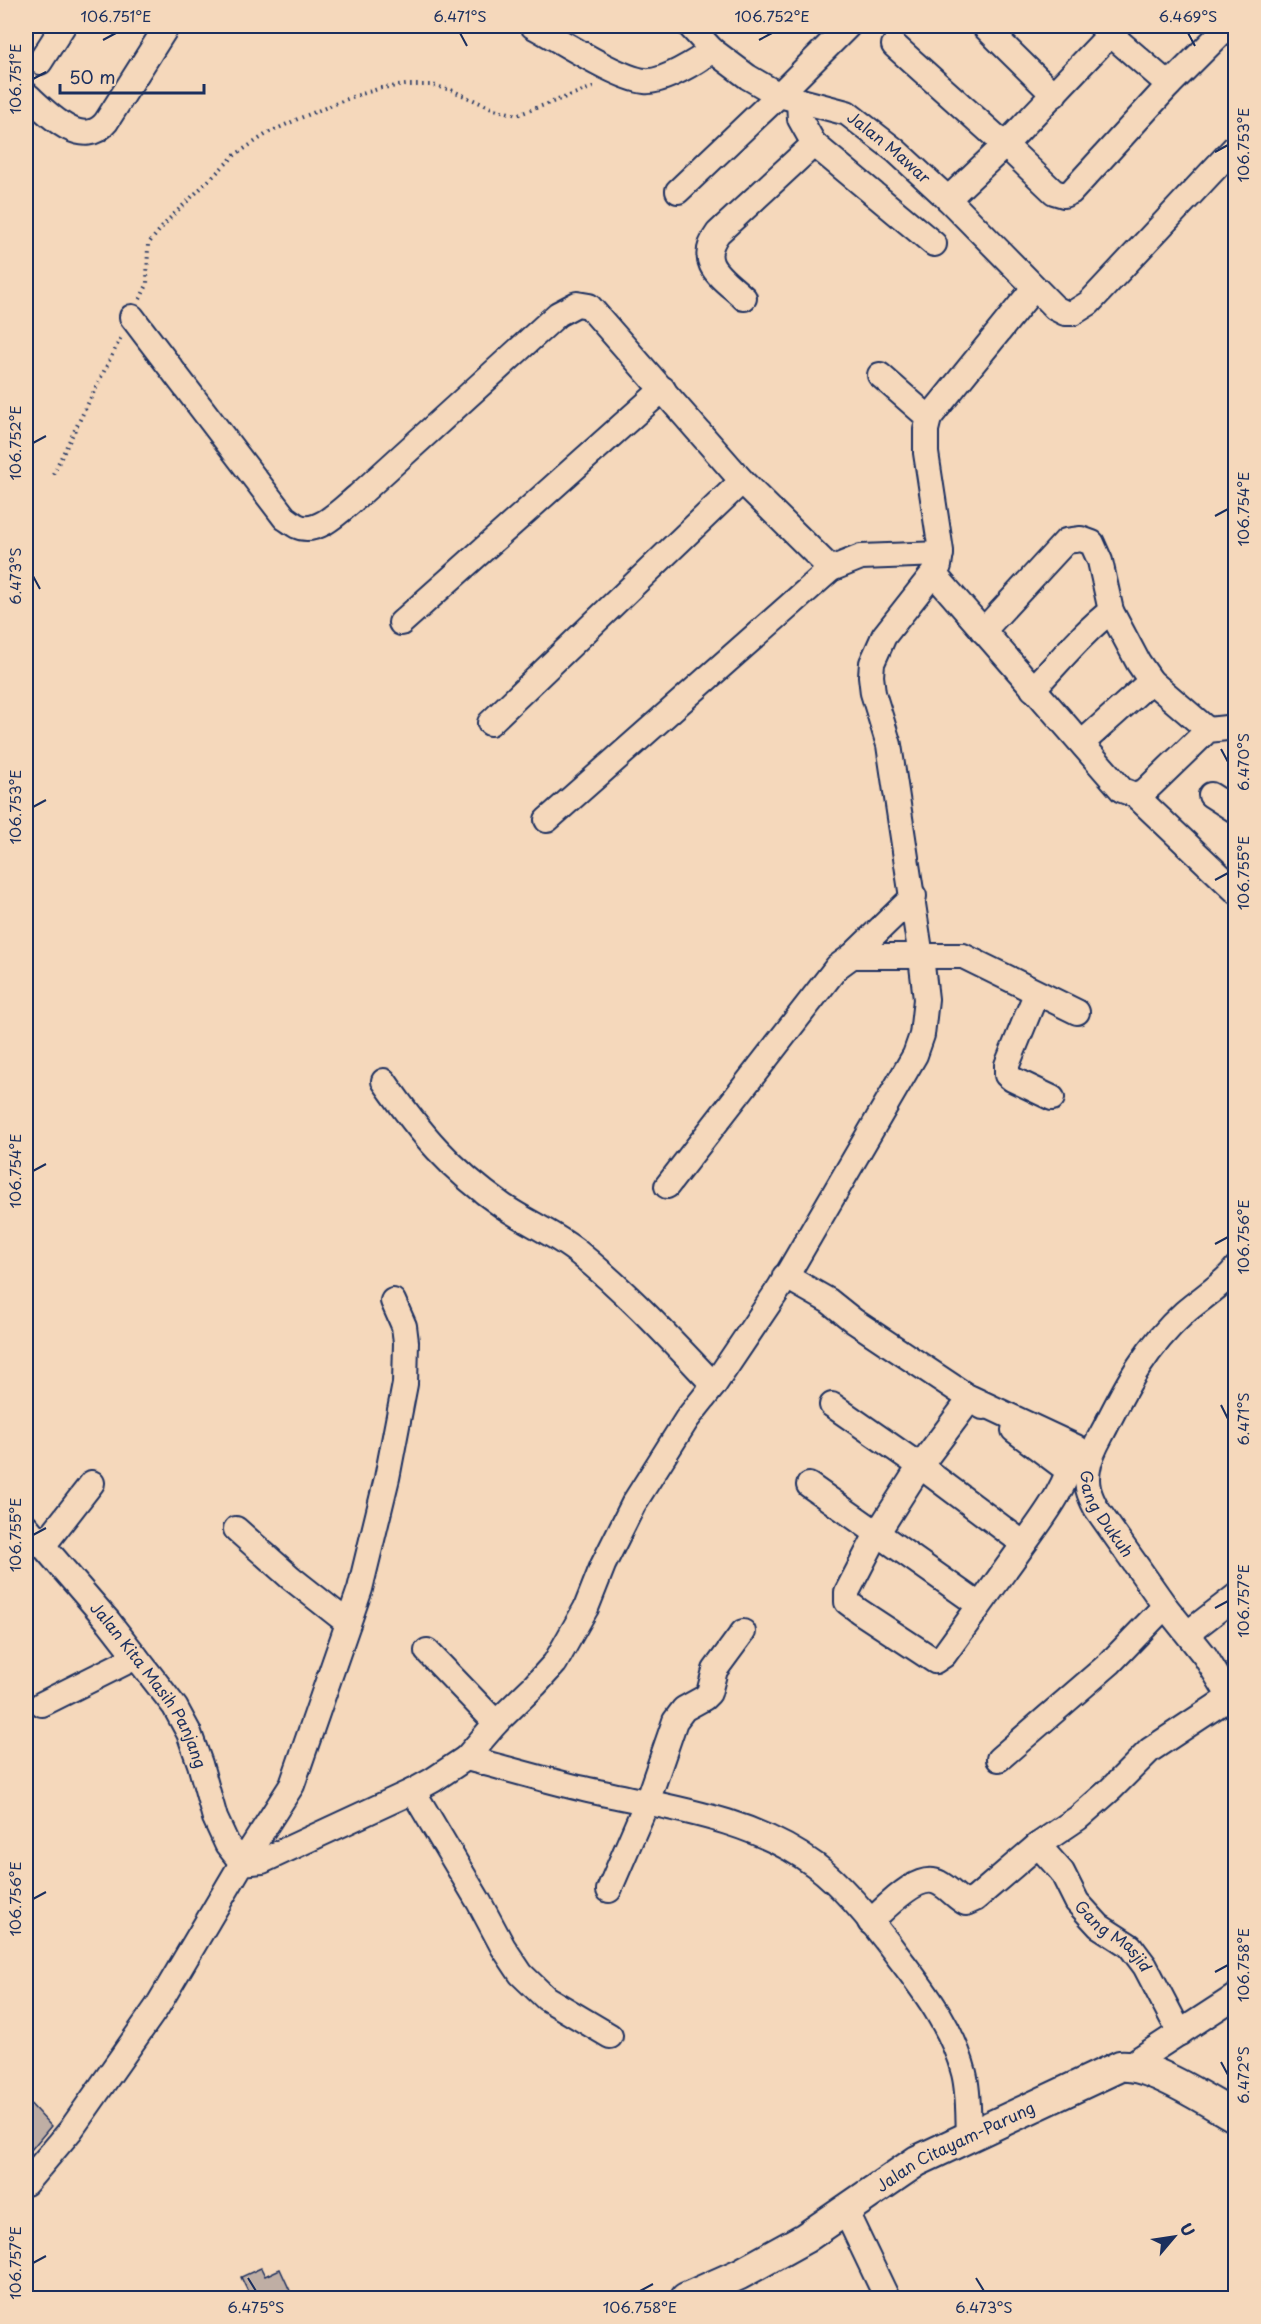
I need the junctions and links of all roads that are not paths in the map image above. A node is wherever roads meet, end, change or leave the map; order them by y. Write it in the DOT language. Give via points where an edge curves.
graph roads {
  1 [pos="63,26"];
  2 [pos="167,26"];
  3 [pos="533,26"];
  4 [pos="690,26"];
  5 [pos="848,26"];
  6 [pos="984,26"];
  7 [pos="1228,26"];
  8 [pos="1109,28"];
  9 [pos="894,45"];
  10 [pos="712,50"];
  11 [pos="40,62"];
  12 [pos="1170,85"];
  13 [pos="26,94"];
  14 [pos="1054,95"];
  15 [pos="789,98"];
  16 [pos="814,144"];
  17 [pos="1005,145"];
  18 [pos="1236,146"];
  19 [pos="678,191"];
  20 [pos="948,199"];
  21 [pos="934,244"];
  22 [pos="1034,288"];
  23 [pos="744,298"];
  24 [pos="132,317"];
  25 [pos="880,375"];
  26 [pos="663,389"];
  27 [pos="929,418"];
  28 [pos="742,481"];
  29 [pos="937,564"];
  30 [pos="831,569"];
  31 [pos="1111,611"];
  32 [pos="400,622"];
  33 [pos="983,631"];
  34 [pos="1150,681"];
  35 [pos="1034,689"];
  36 [pos="490,723"];
  37 [pos="1236,727"];
  38 [pos="1208,730"];
  39 [pos="1082,743"];
  40 [pos="1135,795"];
  41 [pos="1211,795"];
  42 [pos="1236,811"];
  43 [pos="547,820"];
  44 [pos="1236,891"];
  45 [pos="914,896"];
  46 [pos="852,956"];
  47 [pos="921,957"];
  48 [pos="1036,994"];
  49 [pos="1077,1012"];
  50 [pos="384,1081"];
  51 [pos="1052,1098"];
  52 [pos="667,1186"];
  53 [pos="1236,1268"];
  54 [pos="783,1282"];
  55 [pos="393,1300"];
  56 [pos="714,1385"];
  57 [pos="971,1398"];
  58 [pos="832,1405"];
  59 [pos="920,1466"];
  60 [pos="92,1483"];
  61 [pos="809,1485"];
  62 [pos="26,1526"];
  63 [pos="236,1529"];
  64 [pos="878,1532"];
  65 [pos="1024,1544"];
  66 [pos="43,1546"];
  67 [pos="1236,1596"];
  68 [pos="979,1605"];
  69 [pos="1165,1606"];
  70 [pos="348,1623"];
  71 [pos="743,1632"];
  72 [pos="1188,1633"];
  73 [pos="427,1651"];
  74 [pos="136,1657"];
  75 [pos="1233,1702"];
  76 [pos="42,1704"];
  77 [pos="495,1723"];
  78 [pos="466,1758"];
  79 [pos="999,1759"];
  80 [pos="413,1791"];
  81 [pos="647,1802"];
  82 [pos="1038,1845"];
  83 [pos="242,1863"];
  84 [pos="609,1890"];
  85 [pos="870,1922"];
  86 [pos="1236,1996"];
  87 [pos="1180,2033"];
  88 [pos="610,2036"];
  89 [pos="1130,2065"];
  90 [pos="1236,2117"];
  91 [pos="969,2136"];
  92 [pos="26,2183"];
  93 [pos="845,2210"];
  94 [pos="686,2298"];
  95 [pos="887,2298"];
  1 -- 11 [label="street"];
  2 -- 13 [label="street" via="96,132 85,134 56,121"];
  3 -- 10 [label="street" via="625,76 647,82 676,72"];
  4 -- 10 [label="street, Jalan Mawar"];
  5 -- 15 [label="street"];
  6 -- 14 [label="street"];
  7 -- 12 [label="street"];
  8 -- 12 [label="street"];
  8 -- 14 [label="street"];
  9 -- 17 [label="street"];
  10 -- 15 [label="street, Jalan Mawar" via="748,77"];
  12 -- 17 [label="street" via="1064,195 1054,192"];
  14 -- 17 [label="street"];
  15 -- 16 [label="street"];
  15 -- 19 [label="street"];
  15 -- 20 [label="street, Jalan Mawar" via="847,113"];
  16 -- 21 [label="street"];
  16 -- 23 [label="street" via="710,243 711,266"];
  17 -- 20 [label="street"];
  18 -- 22 [label="street, Jalan Mawar" via="1083,307 1065,313"];
  20 -- 22 [label="street, Jalan Mawar"];
  22 -- 27 [label="street"];
  24 -- 26 [label="street" via="285,518 306,528 323,523 358,496 569,307 589,306"];
  25 -- 27 [label="street"];
  26 -- 28 [label="street"];
  26 -- 32 [label="street"];
  27 -- 29 [label="street" via="926,453"];
  28 -- 30 [label="street"];
  28 -- 36 [label="street"];
  29 -- 30 [label="street" via="861,557"];
  29 -- 33 [label="street"];
  29 -- 45 [label="street" via="884,636 872,663 871,676 887,735"];
  30 -- 43 [label="street"];
  31 -- 33 [label="street" via="1092,543 1081,539 1066,541"];
  31 -- 34 [label="street"];
  31 -- 35 [label="street" via="1087,629"];
  33 -- 35 [label="street"];
  34 -- 38 [label="street"];
  34 -- 39 [label="street"];
  35 -- 39 [label="street"];
  37 -- 38 [label="street"];
  38 -- 40 [label="street" via="1145,791"];
  39 -- 40 [label="street" via="1122,790"];
  40 -- 44 [label="street"];
  41 -- 42 [label="street"];
  45 -- 46 [label="street"];
  45 -- 47 [label="street"];
  46 -- 47 [label="street"];
  46 -- 52 [label="street" via="837,967"];
  47 -- 48 [label="street" via="963,956"];
  47 -- 54 [label="street" via="926,999 922,1035 915,1055"];
  48 -- 49 [label="street"];
  48 -- 51 [label="street" via="1007,1065 1007,1075"];
  50 -- 56 [label="street" via="423,1136 462,1175 578,1252 627,1294"];
  53 -- 69 [label="street, Gang Dukuh" via="1150,1348 1127,1382 1091,1454 1089,1494"];
  54 -- 56 [label="street"];
  54 -- 57 [label="street" via="829,1301"];
  55 -- 70 [label="street" via="404,1326 405,1384 387,1478"];
  56 -- 77 [label="street" via="687,1419 634,1503 586,1608 555,1663"];
  57 -- 59 [label="street"];
  57 -- 65 [label="street" via="1076,1447 1070,1472 1056,1500"];
  58 -- 59 [label="street"];
  59 -- 64 [label="street"];
  59 -- 65 [label="street"];
  60 -- 66 [label="street"];
  61 -- 64 [label="street"];
  62 -- 66 [label="street, Jalan Kita Masih Panjang"];
  63 -- 70 [label="street"];
  64 -- 68 [label="street"];
  64 -- 68 [label="street" via="847,1592 848,1602 859,1611 935,1661 944,1655"];
  65 -- 68 [label="street"];
  66 -- 74 [label="street, Jalan Kita Masih Panjang"];
  67 -- 72 [label="street"];
  69 -- 72 [label="street, Gang Dukuh"];
  69 -- 79 [label="street" via="1110,1663"];
  70 -- 83 [label="street" via="292,1785"];
  71 -- 81 [label="street" via="715,1670 709,1693 684,1709 675,1721"];
  72 -- 75 [label="street, Gang Dukuh"];
  73 -- 77 [label="street"];
  74 -- 76 [label="street"];
  74 -- 83 [label="street, Jalan Kita Masih Panjang" via="161,1687 189,1733 215,1818 227,1844"];
  75 -- 82 [label="street" via="1150,1750 1078,1818"];
  77 -- 78 [label="street"];
  78 -- 80 [label="street"];
  78 -- 81 [label="street"];
  80 -- 83 [label="street" via="262,1861"];
  80 -- 88 [label="street" via="521,1974 546,1998"];
  81 -- 84 [label="street"];
  81 -- 85 [label="street" via="730,1822 794,1851 825,1873"];
  82 -- 85 [label="street" via="970,1901 963,1902 939,1882 925,1880 912,1886"];
  82 -- 87 [label="street, Gang Masjid" via="1062,1872 1077,1902 1099,1926 1130,1946 1145,1966"];
  83 -- 92 [label="street" via="157,2007 70,2131"];
  85 -- 91 [label="street" via="920,1984 955,2046 966,2082"];
  86 -- 87 [label="street"];
  87 -- 89 [label="street"];
  89 -- 90 [label="main road" via="1148,2070"];
  89 -- 91 [label="main road, Jalan Citayam-Parung" via="1112,2069"];
  91 -- 93 [label="main road, Jalan Citayam-Parung" via="917,2161"];
  93 -- 94 [label="main road, Jalan Citayam-Parung" via="805,2238 740,2274"];
  93 -- 95 [label="street"];
}
